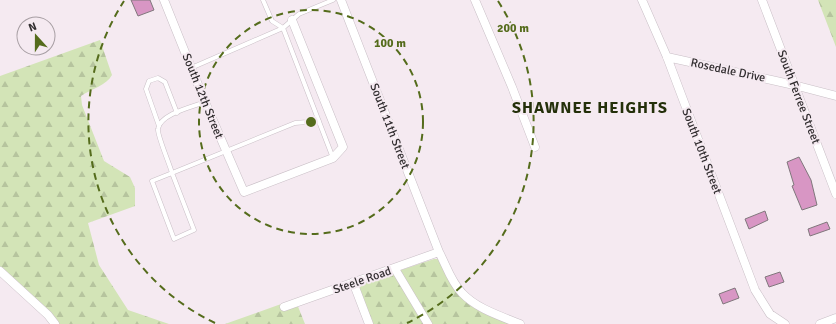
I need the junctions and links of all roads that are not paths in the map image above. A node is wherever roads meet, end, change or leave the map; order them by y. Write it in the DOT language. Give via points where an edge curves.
graph roads {
  1 [pos="164,0"];
  2 [pos="263,0"];
  3 [pos="332,0"];
  4 [pos="341,0"];
  5 [pos="474,0"];
  6 [pos="642,0"];
  7 [pos="762,0"];
  8 [pos="292,20"];
  9 [pos="283,28"];
  10 [pos="667,57"];
  11 [pos="191,68"];
  12 [pos="794,85"];
  13 [pos="836,96"];
  14 [pos="205,102"];
  15 [pos="177,113"];
  16 [pos="318,121"];
  17 [pos="159,126"];
  18 [pos="535,147"];
  19 [pos="226,150"];
  20 [pos="333,158"];
  21 [pos="172,173"];
  22 [pos="836,194"];
  23 [pos="439,252"];
  24 [pos="395,269"];
  25 [pos="0,271"];
  26 [pos="353,282"];
  27 [pos="284,307"];
  28 [pos="836,318"];
  29 [pos="55,324"];
  30 [pos="369,324"];
  31 [pos="428,324"];
  32 [pos="520,324"];
  33 [pos="785,324"];
  34 [pos="820,324"];
  1 -- 11 [label="street, South 12th Street"];
  2 -- 9 [label="lane" via="272,21"];
  3 -- 8 [label="lane" via="309,9"];
  4 -- 23 [label="street, South 11th Street"];
  5 -- 18 [label="street"];
  6 -- 10 [label="street, South 10th Street"];
  7 -- 12 [label="street, South Ferree Street"];
  8 -- 9 [label="lane"];
  8 -- 20 [label="street" via="343,147"];
  9 -- 11 [label="lane"];
  9 -- 16 [label="lane"];
  10 -- 12 [label="street, Rosedale Drive"];
  10 -- 33 [label="street, South 10th Street" via="755,290 770,314"];
  11 -- 14 [label="street, South 12th Street"];
  12 -- 13 [label="street, Rosedale Drive"];
  12 -- 22 [label="street, South Ferree Street"];
  14 -- 15 [label="lane"];
  14 -- 19 [label="street, South 12th Street"];
  15 -- 17 [label="lane" via="166,117"];
  15 -- 17 [label="lane" via="165,82 158,78 149,82 146,89"];
  16 -- 19 [label="lane" via="295,123"];
  16 -- 20 [label="lane"];
  17 -- 21 [label="lane" via="158,130"];
  19 -- 20 [label="street, South 12th Street" via="244,192"];
  19 -- 21 [label="lane"];
  21 -- 21 [label="lane" via="152,181 174,239 194,230"];
  23 -- 24 [label="street, Steele Road"];
  23 -- 32 [label="street, South 11th Street" via="462,293 480,307"];
  24 -- 26 [label="street, Steele Road"];
  24 -- 31 [label="street"];
  25 -- 29 [label="street"];
  26 -- 27 [label="street, Steele Road"];
  26 -- 30 [label="street"];
  28 -- 34 [label="street"];
}
